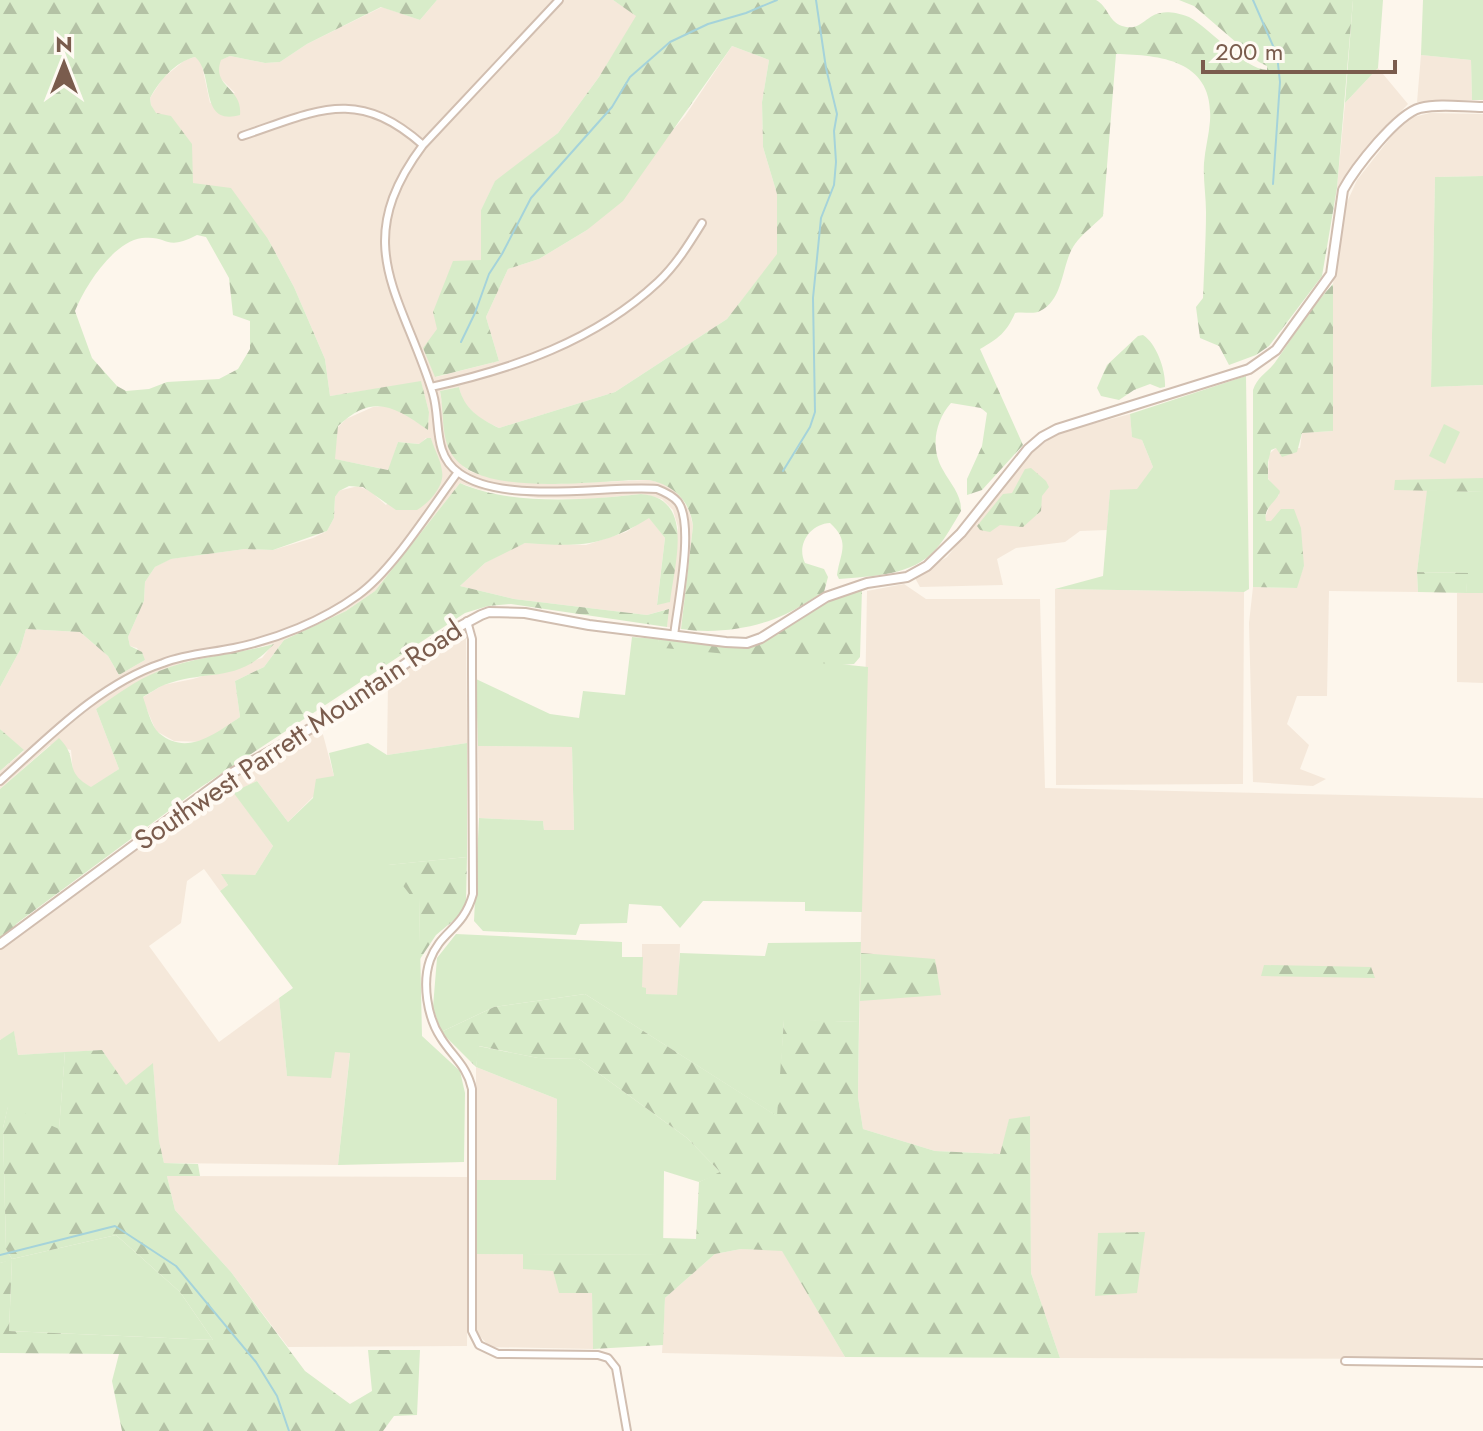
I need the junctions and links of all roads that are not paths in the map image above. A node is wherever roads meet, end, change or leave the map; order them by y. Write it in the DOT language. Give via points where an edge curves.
graph roads {
  1 [pos="559,0"];
  2 [pos="1483,107"];
  3 [pos="242,136"];
  4 [pos="423,145"];
  5 [pos="702,223"];
  6 [pos="431,387"];
  7 [pos="458,472"];
  8 [pos="467,621"];
  9 [pos="674,636"];
  10 [pos="0,781"];
  11 [pos="0,944"];
  12 [pos="1345,1361"];
  13 [pos="1483,1363"];
  14 [pos="627,1431"];
  1 -- 4 [label="street"];
  2 -- 9 [label="street, Southwest Parrett Mountain Road" via="1416,109 1388,133 1343,190 1331,274 1263,361 1042,437 961,533 919,572 826,597 747,643"];
  3 -- 4 [label="street" via="341,107 381,115"];
  4 -- 6 [label="street" via="396,186 384,248 391,285"];
  5 -- 6 [label="street" via="660,281 604,323 508,368"];
  6 -- 7 [label="street" via="439,443"];
  7 -- 9 [label="street" via="495,486 642,488 669,494 683,511 686,540"];
  7 -- 10 [label="street" via="382,574 359,595 266,640 181,657 137,673 68,719"];
  8 -- 9 [label="street, Southwest Parrett Mountain Road" via="505,611"];
  8 -- 11 [label="street, Southwest Parrett Mountain Road" via="322,722 232,773"];
  8 -- 14 [label="street" via="472,650 473,894 464,919 436,947 427,977 434,1024 469,1074 472,1089 472,1331 479,1345 498,1354 608,1358 616,1368"];
  12 -- 13 [label="street"];
}
